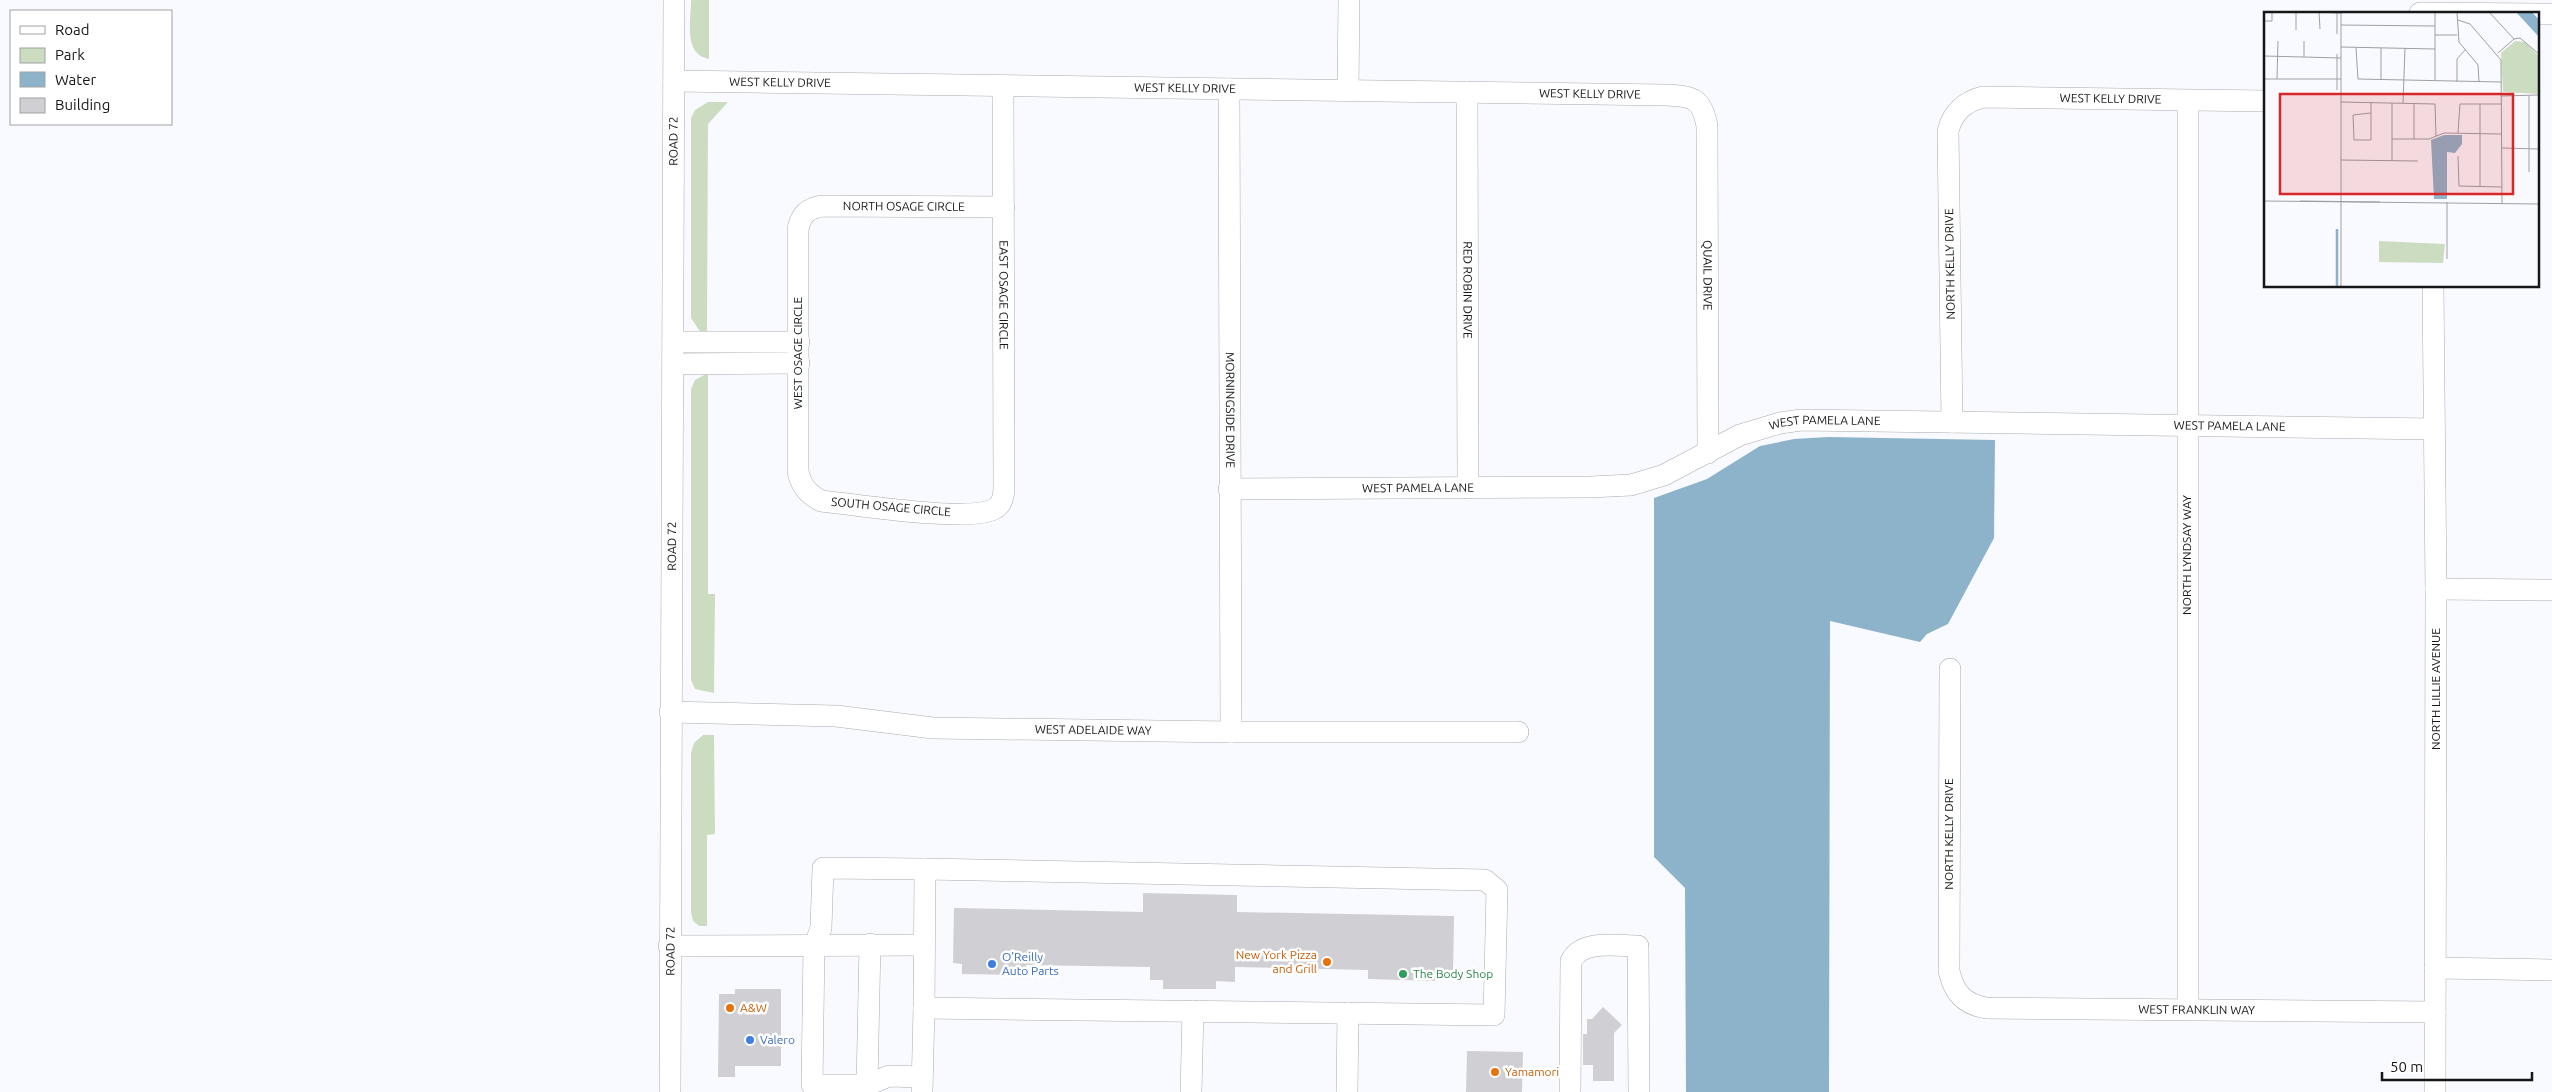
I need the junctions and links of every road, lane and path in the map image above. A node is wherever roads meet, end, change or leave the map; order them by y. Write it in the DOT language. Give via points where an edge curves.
graph roads {
  1 [pos="674,0"];
  2 [pos="1349,0"];
  3 [pos="2419,9"];
  4 [pos="2499,12"];
  5 [pos="674,81"];
  6 [pos="1003,86"];
  7 [pos="1229,89"];
  8 [pos="1348,89"];
  9 [pos="1468,92"];
  10 [pos="1696,100"];
  11 [pos="2264,101"];
  12 [pos="2188,102"];
  13 [pos="1958,110"];
  14 [pos="1004,207"];
  15 [pos="806,211"];
  16 [pos="2433,288"];
  17 [pos="673,342"];
  18 [pos="799,342"];
  19 [pos="799,363"];
  20 [pos="673,364"];
  21 [pos="1952,422"];
  22 [pos="2187,425"];
  23 [pos="2434,429"];
  24 [pos="1708,453"];
  25 [pos="1468,488"];
  26 [pos="1229,489"];
  27 [pos="809,494"];
  28 [pos="1002,503"];
  29 [pos="2436,589"];
  30 [pos="2552,590"];
  31 [pos="1950,669"];
  32 [pos="670,712"];
  33 [pos="1231,732"];
  34 [pos="1518,732"];
  35 [pos="924,869"];
  36 [pos="870,944"];
  37 [pos="924,945"];
  38 [pos="669,946"];
  39 [pos="814,947"];
  40 [pos="2435,968"];
  41 [pos="2552,970"];
  42 [pos="1960,997"];
  43 [pos="924,1008"];
  44 [pos="2188,1009"];
  45 [pos="1193,1011"];
  46 [pos="2435,1012"];
  47 [pos="1348,1013"];
  48 [pos="922,1085"];
  49 [pos="868,1086"];
  50 [pos="670,1092"];
  51 [pos="1191,1092"];
  52 [pos="1347,1092"];
  53 [pos="1570,1092"];
  54 [pos="1639,1092"];
  55 [pos="2435,1092"];
  1 -- 5 [label="street, ROAD 72"];
  2 -- 8 [label="street"];
  3 -- 4 [label="street"];
  5 -- 6 [label="street, WEST KELLY DRIVE"];
  5 -- 17 [label="street, ROAD 72"];
  6 -- 7 [label="street, WEST KELLY DRIVE"];
  6 -- 14 [label="street, EAST OSAGE CIRCLE"];
  7 -- 8 [label="street, WEST KELLY DRIVE"];
  7 -- 26 [label="street, MORNINGSIDE DRIVE"];
  8 -- 9 [label="street, WEST KELLY DRIVE"];
  9 -- 10 [label="street, WEST KELLY DRIVE" via="1682,95"];
  9 -- 25 [label="street, RED ROBIN DRIVE"];
  10 -- 24 [label="street, QUAIL DRIVE" via="1704,110 1707,126"];
  11 -- 12 [label="street, WEST KELLY DRIVE"];
  12 -- 13 [label="street, WEST KELLY DRIVE" via="1984,97 1970,101"];
  12 -- 22 [label="street, NORTH LYNDSAY WAY"];
  13 -- 21 [label="street, NORTH KELLY DRIVE" via="1948,131"];
  14 -- 15 [label="street, NORTH OSAGE CIRCLE" via="822,206"];
  14 -- 28 [label="street, EAST OSAGE CIRCLE"];
  15 -- 18 [label="street, WEST OSAGE CIRCLE" via="798,229"];
  16 -- 23 [label="street, NORTH LILLIE AVENUE"];
  17 -- 18 [label="street"];
  17 -- 20 [label="street, ROAD 72"];
  18 -- 19 [label="street, WEST OSAGE CIRCLE"];
  19 -- 20 [label="street"];
  19 -- 27 [label="street, WEST OSAGE CIRCLE" via="798,472"];
  20 -- 32 [label="street, ROAD 72"];
  21 -- 22 [label="street, WEST PAMELA LANE"];
  21 -- 24 [label="street, WEST PAMELA LANE" via="1801,420 1740,435"];
  22 -- 23 [label="street, WEST PAMELA LANE"];
  22 -- 44 [label="street, NORTH LYNDSAY WAY"];
  23 -- 29 [label="street, NORTH LILLIE AVENUE"];
  24 -- 25 [label="street, WEST PAMELA LANE" via="1664,475 1631,485"];
  25 -- 26 [label="street, WEST PAMELA LANE"];
  26 -- 33 [label="street, MORNINGSIDE DRIVE"];
  27 -- 28 [label="street, SOUTH OSAGE CIRCLE" via="821,501 932,513 983,514"];
  29 -- 30 [label="street"];
  29 -- 40 [label="street, NORTH LILLIE AVENUE"];
  31 -- 42 [label="street, NORTH KELLY DRIVE" via="1949,971"];
  32 -- 33 [label="street, WEST ADELAIDE WAY" via="836,716 933,728"];
  32 -- 38 [label="street, ROAD 72"];
  33 -- 34 [label="street, WEST ADELAIDE WAY"];
  35 -- 37 [label="street"];
  35 -- 39 [label="street" via="823,868 821,928"];
  35 -- 47 [label="street" via="1486,880 1496,890 1494,1015"];
  36 -- 37 [label="street"];
  36 -- 39 [label="street"];
  36 -- 49 [label="street"];
  37 -- 43 [label="street"];
  38 -- 39 [label="street"];
  38 -- 50 [label="street, ROAD 72"];
  39 -- 49 [label="street" via="812,1085"];
  40 -- 41 [label="street"];
  40 -- 46 [label="street, NORTH LILLIE AVENUE"];
  42 -- 44 [label="street, WEST FRANKLIN WAY" via="1972,1005 1986,1008"];
  43 -- 45 [label="street"];
  43 -- 48 [label="street"];
  44 -- 46 [label="street, WEST FRANKLIN WAY"];
  45 -- 47 [label="street"];
  45 -- 51 [label="street"];
  46 -- 55 [label="street, NORTH LILLIE AVENUE"];
  47 -- 52 [label="street"];
  48 -- 49 [label="street" via="889,1076"];
  53 -- 54 [label="street" via="1570,961 1589,947 1638,946"];
}
